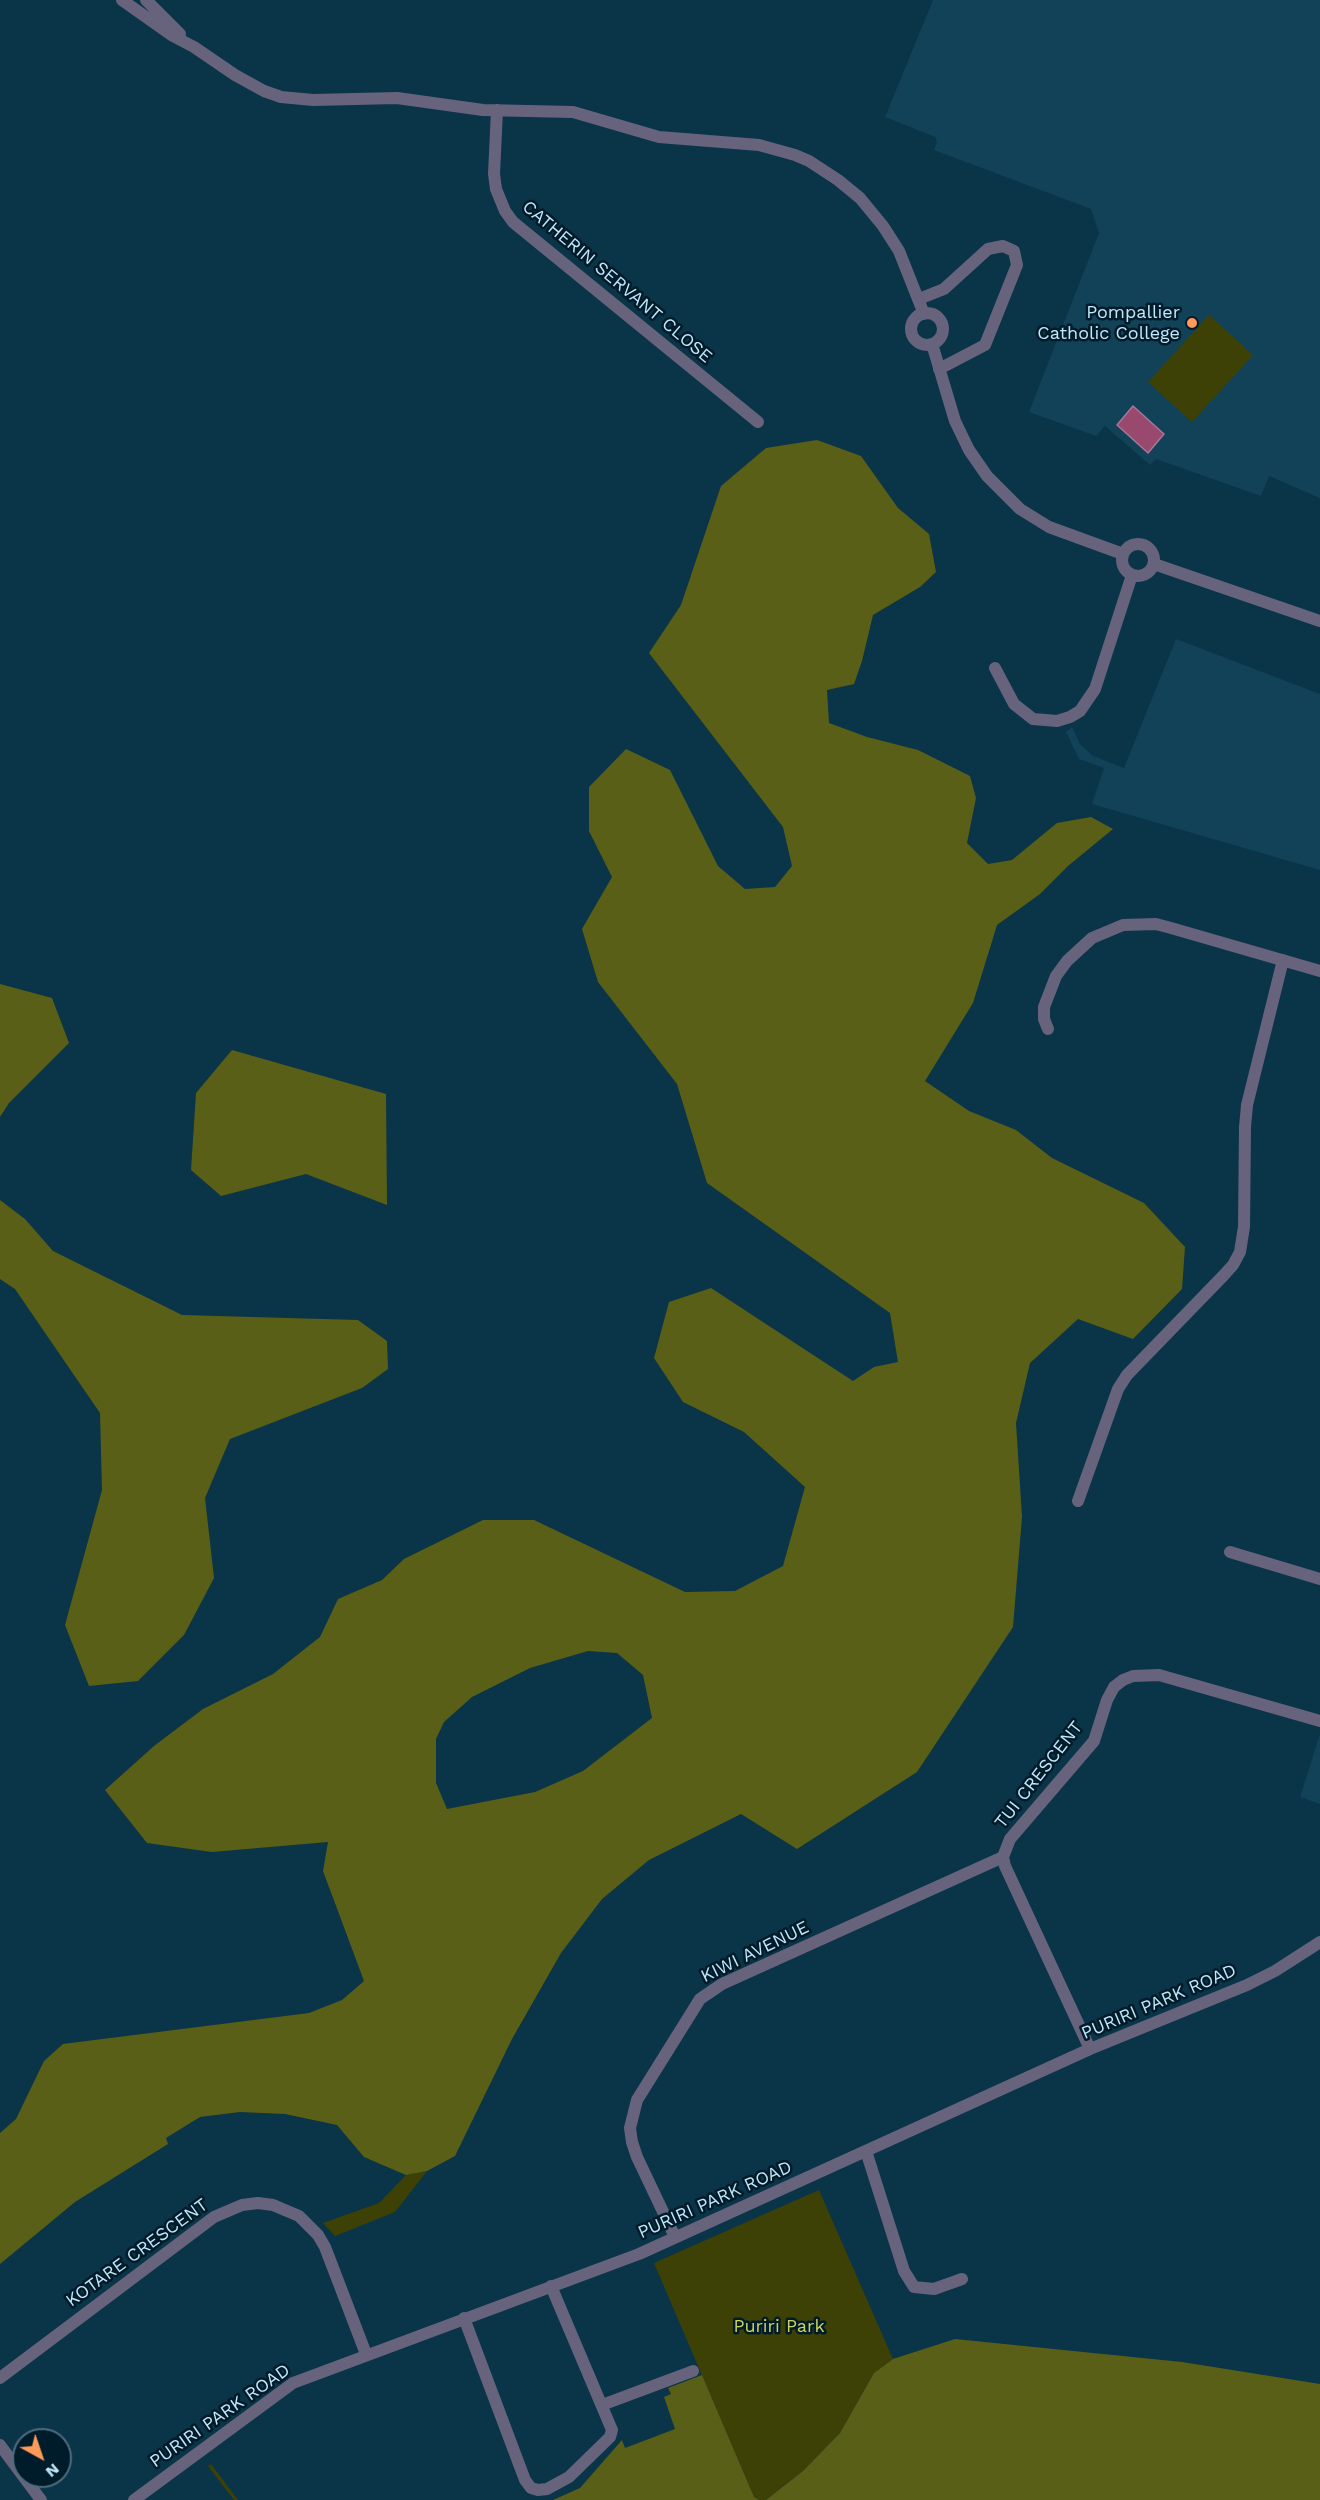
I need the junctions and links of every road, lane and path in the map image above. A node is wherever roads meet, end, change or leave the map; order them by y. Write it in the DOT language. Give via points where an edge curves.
graph roads {
  1 [pos="122,0"];
  2 [pos="146,0"];
  3 [pos="194,47"];
  4 [pos="497,110"];
  5 [pos="919,298"];
  6 [pos="924,314"];
  7 [pos="932,344"];
  8 [pos="939,369"];
  9 [pos="758,422"];
  10 [pos="1123,554"];
  11 [pos="1154,564"];
  12 [pos="1132,575"];
  13 [pos="1320,621"];
  14 [pos="995,668"];
  15 [pos="1283,960"];
  16 [pos="1320,970"];
  17 [pos="1048,1029"];
  18 [pos="1078,1501"];
  19 [pos="1230,1552"];
  20 [pos="1320,1579"];
  21 [pos="1320,1721"];
  22 [pos="1004,1857"];
  23 [pos="1320,1942"];
  24 [pos="1090,2049"];
  25 [pos="866,2151"];
  26 [pos="675,2237"];
  27 [pos="962,2279"];
  28 [pos="551,2286"];
  29 [pos="464,2318"];
  30 [pos="366,2354"];
  31 [pos="693,2371"];
  32 [pos="0,2378"];
  33 [pos="602,2405"];
  34 [pos="0,2445"];
  35 [pos="41,2500"];
  36 [pos="134,2500"];
  1 -- 3 [label="street"];
  2 -- 3 [label="street"];
  3 -- 4 [label="street" via="249,83 281,97 412,99"];
  4 -- 5 [label="street" via="573,112 643,134 759,145 809,161 860,198 883,226 899,251"];
  4 -- 9 [label="street, CATHERIN SERVANT CLOSE" via="495,181 509,217"];
  5 -- 6 [label="street"];
  5 -- 8 [label="street" via="944,289 988,249 1003,246 1014,250 1017,265 985,345"];
  6 -- 7 [label="street" via="937,317 942,325 940,339"];
  6 -- 7 [label="street" via="913,322 911,331 918,342"];
  7 -- 8 [label="street"];
  8 -- 10 [label="street" via="955,421 969,450 1009,499 1049,527"];
  10 -- 11 [label="street" via="1141,544 1150,549"];
  10 -- 12 [label="street" via="1123,564"];
  11 -- 12 [label="street" via="1143,576"];
  11 -- 13 [label="street"];
  12 -- 14 [label="street" via="1095,689 1080,711 1057,721 1033,719 1014,704"];
  15 -- 16 [label="street"];
  15 -- 17 [label="street" via="1163,926 1123,925 1092,938 1056,976 1044,1007"];
  15 -- 18 [label="street" via="1247,1105 1244,1234 1240,1252 1228,1270 1127,1375 1118,1389"];
  19 -- 20 [label="street"];
  21 -- 22 [label="street, TUI CRESCENT" via="1159,1675 1123,1680 1107,1700 1094,1741 1010,1839"];
  22 -- 24 [label="street, TUI CRESCENT"];
  22 -- 26 [label="street, KIWI AVENUE" via="722,1984 700,1999 637,2100 630,2128 638,2157"];
  23 -- 24 [label="street, PURIRI PARK ROAD" via="1247,1985"];
  24 -- 25 [label="street, PURIRI PARK ROAD"];
  25 -- 26 [label="street, PURIRI PARK ROAD"];
  25 -- 27 [label="street" via="904,2271 914,2287 934,2289"];
  26 -- 28 [label="street, PURIRI PARK ROAD"];
  28 -- 29 [label="street, PURIRI PARK ROAD"];
  28 -- 33 [label="street"];
  29 -- 30 [label="street, PURIRI PARK ROAD"];
  29 -- 33 [label="street" via="531,2488 547,2489 569,2477 610,2437 612,2430"];
  30 -- 32 [label="street, KOTARE CRESCENT" via="325,2247 310,2225 293,2212 273,2205 242,2205 214,2217"];
  30 -- 36 [label="street, PURIRI PARK ROAD" via="282,2390"];
  31 -- 33 [label="street"];
  34 -- 35 [label="street"];
}
